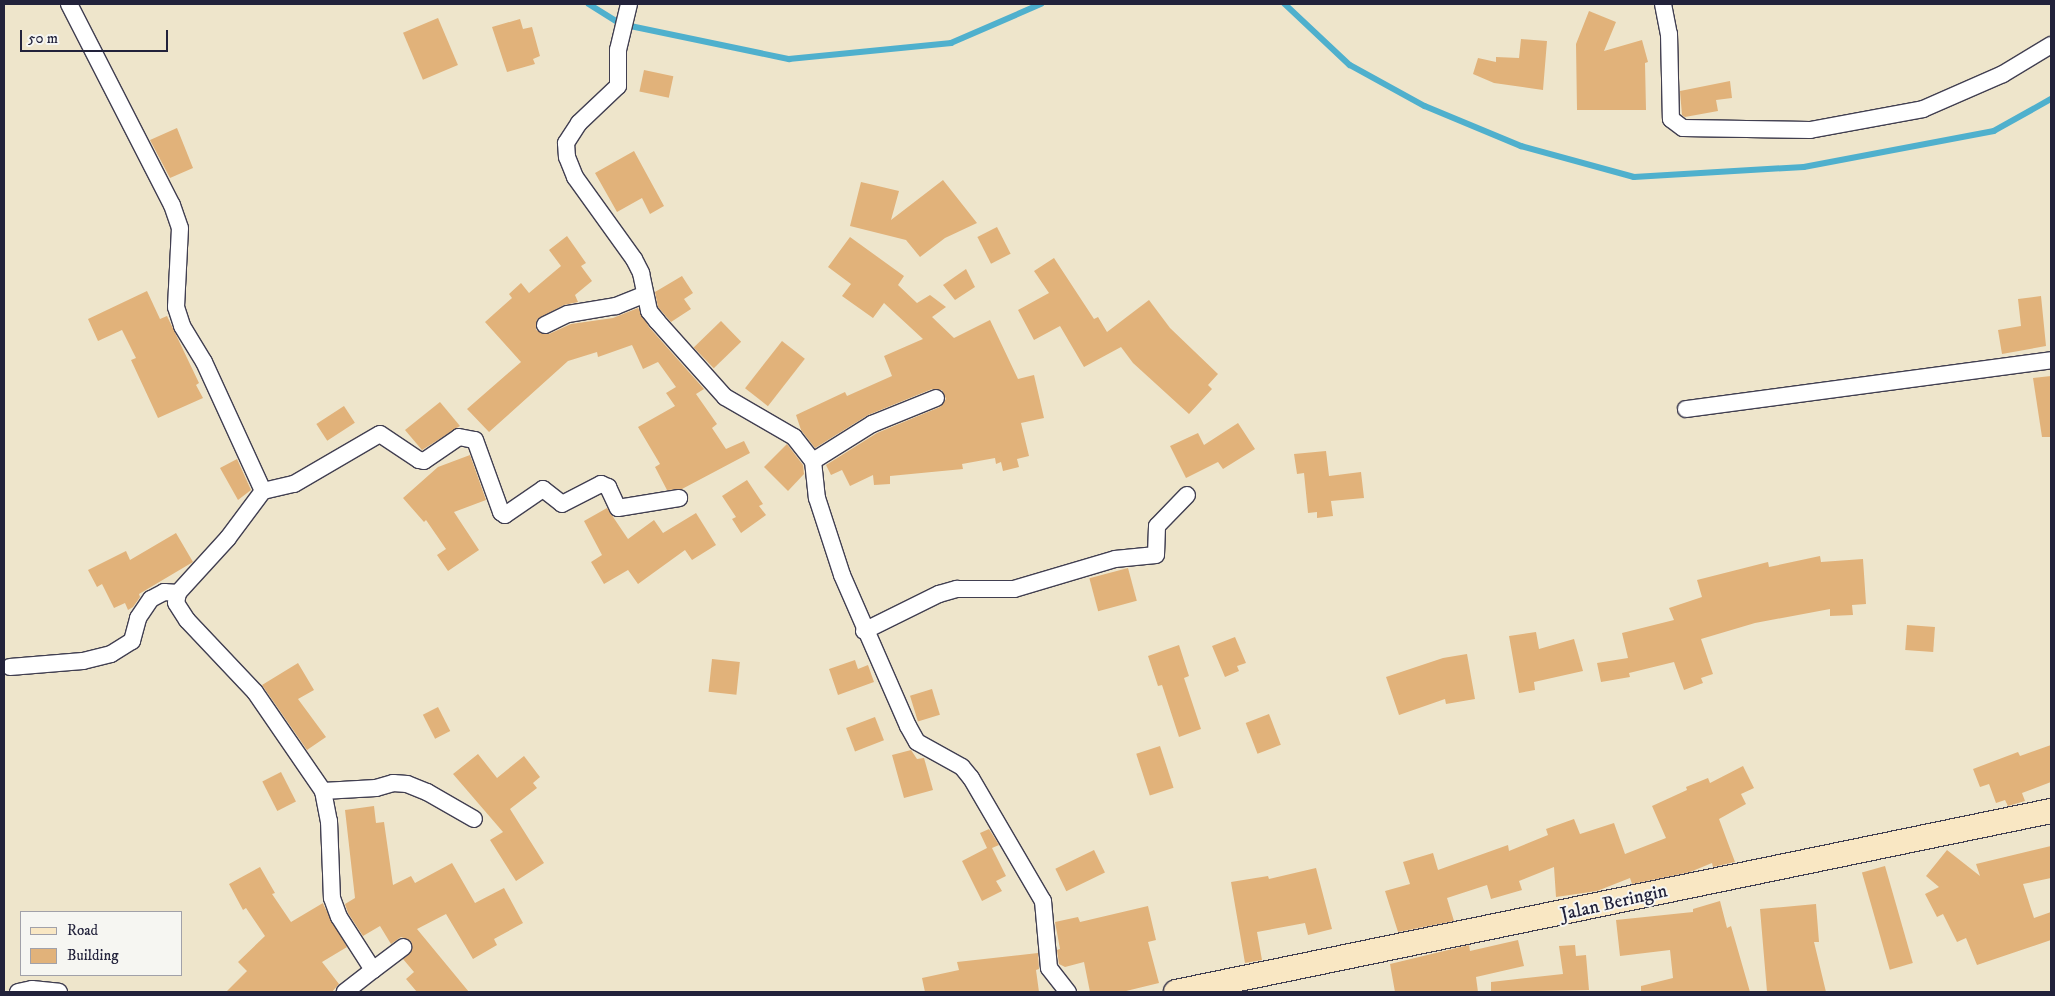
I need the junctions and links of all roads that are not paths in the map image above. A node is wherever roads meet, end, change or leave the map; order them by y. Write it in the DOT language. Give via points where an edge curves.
graph roads {
  1 [pos="69,4"];
  2 [pos="628,4"];
  3 [pos="1663,4"];
  4 [pos="2051,45"];
  5 [pos="643,295"];
  6 [pos="545,325"];
  7 [pos="2051,360"];
  8 [pos="936,398"];
  9 [pos="1686,409"];
  10 [pos="814,461"];
  11 [pos="264,491"];
  12 [pos="1187,495"];
  13 [pos="679,498"];
  14 [pos="178,592"];
  15 [pos="864,631"];
  16 [pos="10,667"];
  17 [pos="323,791"];
  18 [pos="2051,811"];
  19 [pos="474,819"];
  20 [pos="403,947"];
  21 [pos="373,970"];
  22 [pos="18,992"];
  23 [pos="59,992"];
  24 [pos="345,992"];
  25 [pos="1068,992"];
  26 [pos="1176,992"];
  1 -- 11 [label="street" via="172,205 180,228 176,307"];
  2 -- 5 [label="street" via="618,50 618,86 571,133 566,143 567,157 575,177 634,259 641,273"];
  3 -- 4 [label="street" via="1669,34 1671,120 1683,128 1810,130 1923,109 2003,74"];
  5 -- 6 [label="street" via="616,306 568,314"];
  5 -- 10 [label="street" via="657,321 725,397 794,437"];
  7 -- 9 [label="street"];
  8 -- 10 [label="street" via="872,424"];
  10 -- 15 [label="street" via="817,498"];
  11 -- 13 [label="street" via="294,484 380,434 424,461 459,437 475,440 502,512 506,515 542,490 562,504 601,484 608,487 618,508"];
  11 -- 14 [label="street" via="228,538"];
  12 -- 15 [label="street" via="1157,526 1156,556 1115,559 1014,589 948,592"];
  14 -- 16 [label="street" via="164,592 151,599 138,618 132,641 112,654"];
  14 -- 17 [label="street" via="176,603 181,613 255,692"];
  15 -- 25 [label="street" via="917,742 962,767 971,778 1043,901 1049,968"];
  17 -- 19 [label="street" via="407,784 444,800"];
  17 -- 21 [label="street" via="329,821 332,898 339,917"];
  18 -- 26 [label="street, Jalan Beringin"];
  20 -- 21 [label="street"];
  21 -- 24 [label="street"];
  22 -- 23 [label="street" via="50,989"];
}
